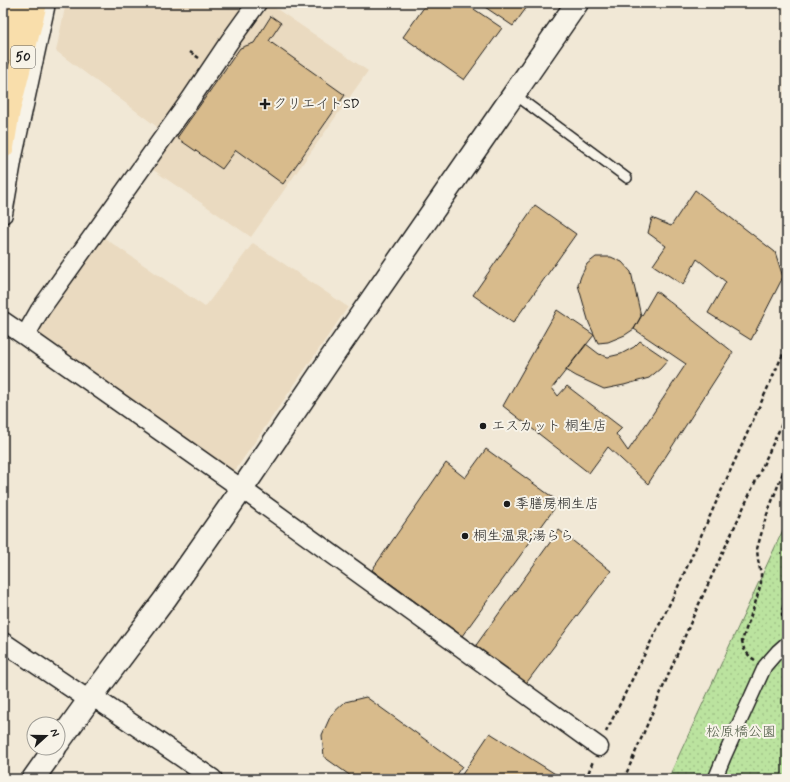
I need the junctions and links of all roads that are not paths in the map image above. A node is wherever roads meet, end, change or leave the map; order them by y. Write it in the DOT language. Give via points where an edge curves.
graph roads {
  1 [pos="15,3"];
  2 [pos="36,3"];
  3 [pos="46,3"];
  4 [pos="257,3"];
  5 [pos="577,3"];
  6 [pos="3,52"];
  7 [pos="514,94"];
  8 [pos="3,147"];
  9 [pos="627,178"];
  10 [pos="3,214"];
  11 [pos="3,322"];
  12 [pos="25,336"];
  13 [pos="242,489"];
  14 [pos="3,642"];
  15 [pos="787,643"];
  16 [pos="91,698"];
  17 [pos="66,732"];
  18 [pos="599,747"];
  19 [pos="49,756"];
  20 [pos="33,779"];
  21 [pos="213,779"];
  22 [pos="715,779"];
  1 -- 6 [label="highway, 50"];
  2 -- 8 [label="highway, 50" via="9,110"];
  3 -- 10 [label="street"];
  4 -- 12 [label="street" via="40,310"];
  5 -- 7 [label="street"];
  7 -- 9 [label="lane"];
  7 -- 13 [label="street"];
  11 -- 12 [label="street"];
  12 -- 13 [label="street"];
  13 -- 16 [label="street" via="165,599"];
  13 -- 18 [label="street"];
  14 -- 16 [label="street"];
  15 -- 22 [label="street" via="765,666"];
  16 -- 17 [label="street"];
  16 -- 21 [label="street"];
  19 -- 20 [label="street"];
}
